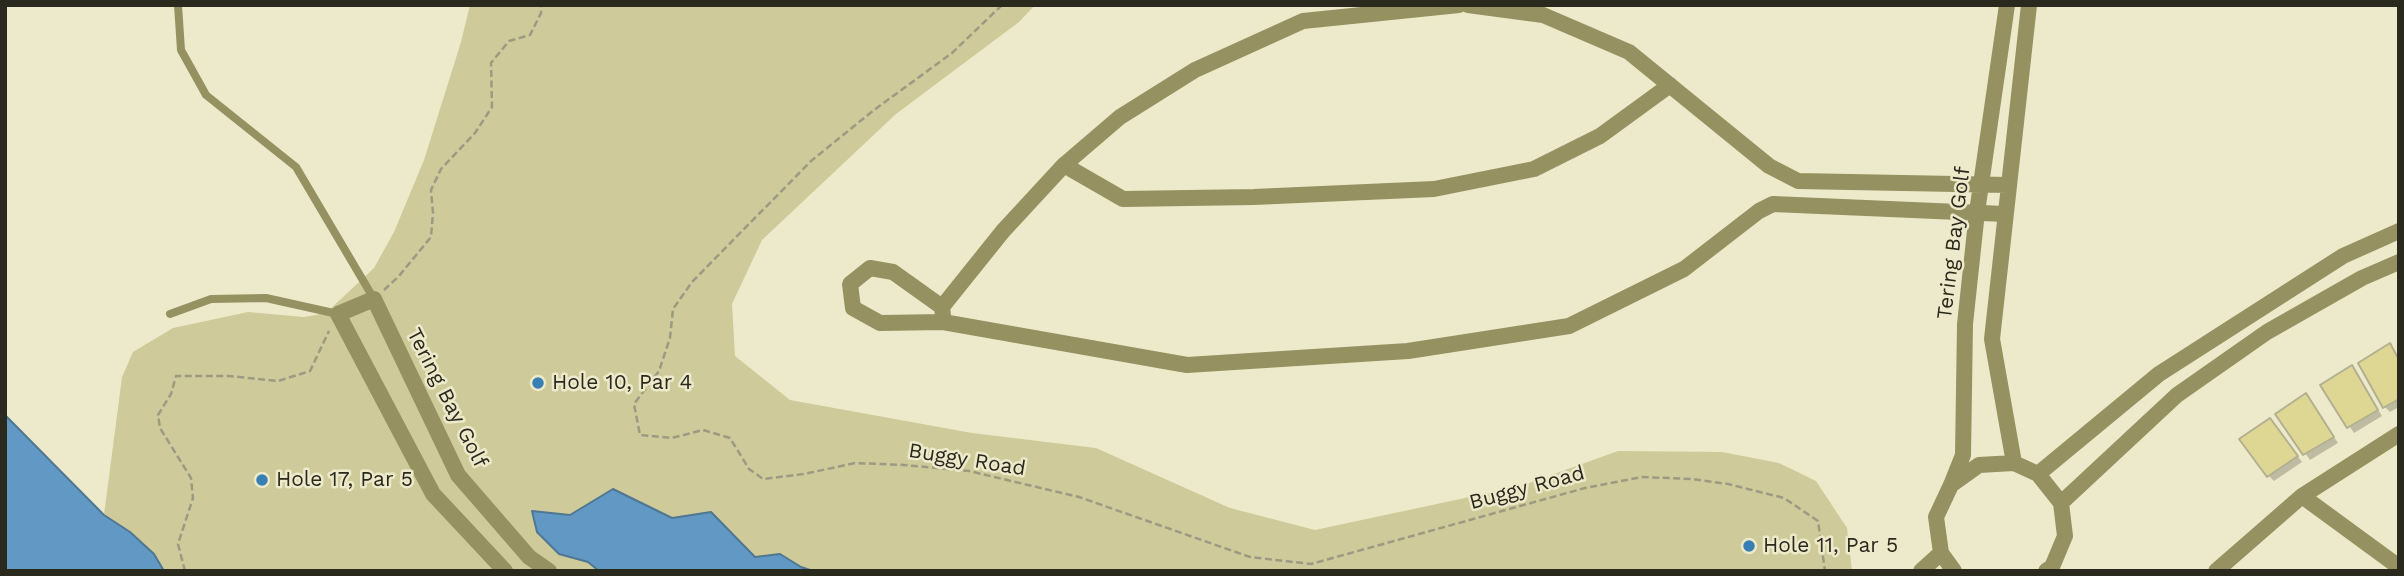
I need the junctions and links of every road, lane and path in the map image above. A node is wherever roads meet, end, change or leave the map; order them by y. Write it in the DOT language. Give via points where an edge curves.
graph roads {
  1 [pos="178,5"];
  2 [pos="541,5"];
  3 [pos="1002,5"];
  4 [pos="1459,5"];
  5 [pos="1468,5"];
  6 [pos="2007,5"];
  7 [pos="2029,5"];
  8 [pos="1670,85"];
  9 [pos="1064,165"];
  10 [pos="1981,183"];
  11 [pos="2008,185"];
  12 [pos="1977,212"];
  13 [pos="2005,214"];
  14 [pos="2399,231"];
  15 [pos="2399,262"];
  16 [pos="374,299"];
  17 [pos="170,313"];
  18 [pos="338,314"];
  19 [pos="943,314"];
  20 [pos="2399,434"];
  21 [pos="2014,463"];
  22 [pos="2038,474"];
  23 [pos="1951,485"];
  24 [pos="2302,496"];
  25 [pos="2061,503"];
  26 [pos="1941,553"];
  27 [pos="2399,567"];
  28 [pos="2053,569"];
  29 [pos="185,571"];
  30 [pos="505,571"];
  31 [pos="549,571"];
  32 [pos="1825,571"];
  33 [pos="1920,571"];
  34 [pos="1954,571"];
  35 [pos="2216,571"];
  1 -- 16 [label="lane, Tering Bay Golf" via="181,50 206,95 296,167"];
  2 -- 16 [label="path" via="530,35 509,41 491,63 492,107 441,169 431,190 431,237"];
  3 -- 32 [label="path, Buggy Road" via="952,52 811,161 692,282 673,309 659,371 634,404 640,435 672,438 703,430 730,438 749,469 763,479 855,463 969,471 1079,498 1250,557 1311,564 1586,488 1642,478 1692,479 1784,498 1818,521"];
  4 -- 9 [label="street" via="1303,21 1195,70 1120,117"];
  5 -- 8 [label="street" via="1543,15 1629,52"];
  6 -- 10 [label="street, Tering Bay Golf"];
  7 -- 11 [label="street"];
  8 -- 9 [label="street" via="1600,136 1534,169 1434,189 1123,199"];
  8 -- 10 [label="street" via="1769,166 1798,181"];
  9 -- 19 [label="street" via="1003,231"];
  10 -- 11 [label="street"];
  10 -- 12 [label="street, Tering Bay Golf"];
  11 -- 13 [label="street"];
  12 -- 13 [label="street"];
  12 -- 19 [label="street" via="1773,204 1684,269 1569,326 1408,351 1187,365"];
  12 -- 23 [label="street, Tering Bay Golf" via="1965,324 1963,455"];
  13 -- 21 [label="street" via="1992,339"];
  14 -- 22 [label="street" via="2343,256 2159,374"];
  15 -- 25 [label="street" via="2267,332 2177,395"];
  16 -- 18 [label="street"];
  16 -- 31 [label="street, Tering Bay Golf" via="458,475 529,557"];
  17 -- 18 [label="lane" via="211,299 266,298"];
  18 -- 29 [label="path" via="310,371 278,381 176,376 158,415 160,428 191,478 193,498 178,544"];
  18 -- 30 [label="street" via="433,494"];
  19 -- 19 [label="street" via="880,323 853,308 850,284 870,268 892,272"];
  20 -- 24 [label="street"];
  21 -- 22 [label="street, Tering Bay Golf"];
  21 -- 23 [label="street, Tering Bay Golf" via="1979,465"];
  22 -- 25 [label="street, Tering Bay Golf"];
  23 -- 26 [label="street, Tering Bay Golf" via="1936,517"];
  24 -- 27 [label="street"];
  24 -- 35 [label="street"];
  25 -- 28 [label="street" via="2065,536"];
  26 -- 33 [label="street"];
  26 -- 34 [label="street, Tering Bay Golf"];
}
